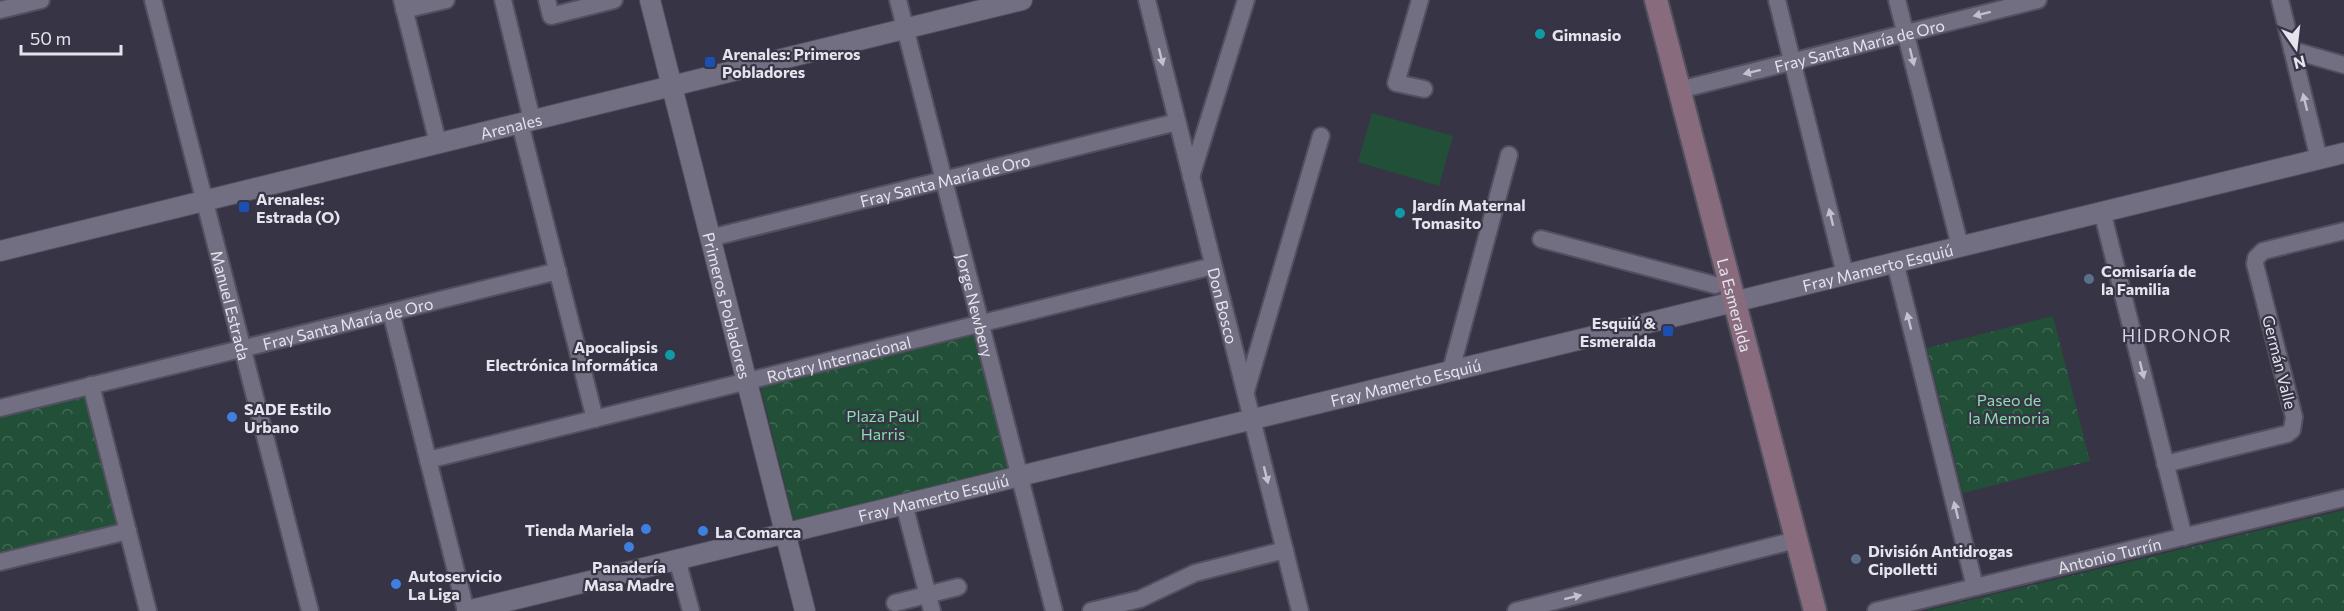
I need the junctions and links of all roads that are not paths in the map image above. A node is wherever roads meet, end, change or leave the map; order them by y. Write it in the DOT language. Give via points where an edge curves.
graph roads {
  1 [pos="41,0"];
  2 [pos="153,0"];
  3 [pos="446,0"];
  4 [pos="503,0"];
  5 [pos="614,0"];
  6 [pos="650,0"];
  7 [pos="898,0"];
  8 [pos="1022,0"];
  9 [pos="1147,0"];
  10 [pos="1246,0"];
  11 [pos="1420,0"];
  12 [pos="1641,0"];
  13 [pos="1656,0"];
  14 [pos="1777,0"];
  15 [pos="1897,0"];
  16 [pos="2280,0"];
  17 [pos="2031,1"];
  18 [pos="403,5"];
  19 [pos="549,8"];
  20 [pos="0,10"];
  21 [pos="906,29"];
  22 [pos="1906,33"];
  23 [pos="2292,50"];
  24 [pos="1792,62"];
  25 [pos="2344,64"];
  26 [pos="672,86"];
  27 [pos="1424,89"];
  28 [pos="1679,90"];
  29 [pos="526,122"];
  30 [pos="1177,122"];
  31 [pos="1321,136"];
  32 [pos="438,143"];
  33 [pos="2344,153"];
  34 [pos="1509,155"];
  35 [pos="2319,159"];
  36 [pos="1191,177"];
  37 [pos="944,180"];
  38 [pos="205,201"];
  39 [pos="2102,211"];
  40 [pos="2344,231"];
  41 [pos="710,238"];
  42 [pos="1541,238"];
  43 [pos="1960,246"];
  44 [pos="0,251"];
  45 [pos="1894,262"];
  46 [pos="1214,267"];
  47 [pos="558,271"];
  48 [pos="1845,274"];
  49 [pos="1723,297"];
  50 [pos="391,312"];
  51 [pos="981,324"];
  52 [pos="242,348"];
  53 [pos="1451,370"];
  54 [pos="747,381"];
  55 [pos="91,386"];
  56 [pos="1245,394"];
  57 [pos="0,408"];
  58 [pos="596,419"];
  59 [pos="1252,419"];
  60 [pos="428,460"];
  61 [pos="2165,464"];
  62 [pos="1020,475"];
  63 [pos="2344,498"];
  64 [pos="904,504"];
  65 [pos="128,531"];
  66 [pos="785,533"];
  67 [pos="2184,537"];
  68 [pos="1789,542"];
  69 [pos="1285,550"];
  70 [pos="677,559"];
  71 [pos="0,562"];
  72 [pos="958,587"];
  73 [pos="1975,587"];
  74 [pos="895,603"];
  75 [pos="929,603"];
  76 [pos="148,611"];
  77 [pos="309,611"];
  78 [pos="466,611"];
  79 [pos="691,611"];
  80 [pos="805,611"];
  81 [pos="1054,611"];
  82 [pos="1091,611"];
  83 [pos="1300,611"];
  84 [pos="1516,611"];
  85 [pos="1798,611"];
  86 [pos="1815,611"];
  87 [pos="1876,611"];
  1 -- 20 [label="street"];
  2 -- 38 [label="street, Manuel Estrada"];
  3 -- 18 [label="street"];
  4 -- 29 [label="street"];
  5 -- 19 [label="street"];
  6 -- 26 [label="street, Primeros Pobladores"];
  7 -- 21 [label="street, Jorge Newbery"];
  8 -- 21 [label="street, Arenales"];
  9 -- 30 [label="street, Don Bosco, one-way"];
  10 -- 36 [label="street"];
  11 -- 27 [label="street" via="1396,83"];
  12 -- 49 [label="main road, La Esmeralda"];
  13 -- 28 [label="main road, La Esmeralda"];
  14 -- 24 [label="street"];
  15 -- 22 [label="street"];
  16 -- 23 [label="street"];
  17 -- 22 [label="street, Fray Santa María de Oro, one-way"];
  18 -- 32 [label="street"];
  21 -- 26 [label="street, Arenales"];
  21 -- 37 [label="street, Jorge Newbery"];
  22 -- 24 [label="street, Fray Santa María de Oro"];
  22 -- 43 [label="street, one-way"];
  23 -- 25 [label="street"];
  35 -- 23 [label="street, one-way"];
  24 -- 28 [label="street, Fray Santa María de Oro, one-way"];
  48 -- 24 [label="street, one-way"];
  26 -- 29 [label="street, Arenales"];
  26 -- 41 [label="street, Primeros Pobladores"];
  28 -- 49 [label="main road, La Esmeralda"];
  29 -- 32 [label="street, Arenales"];
  29 -- 47 [label="street"];
  30 -- 36 [label="street, Don Bosco"];
  30 -- 37 [label="street, Fray Santa María de Oro"];
  31 -- 56 [label="street"];
  32 -- 38 [label="street, Arenales"];
  33 -- 35 [label="street, Fray Mamerto Esquiú"];
  34 -- 53 [label="street"];
  35 -- 39 [label="street, Fray Mamerto Esquiú"];
  36 -- 46 [label="street, Don Bosco"];
  37 -- 41 [label="street, Fray Santa María de Oro"];
  37 -- 51 [label="street, Jorge Newbery"];
  38 -- 44 [label="street, Arenales"];
  38 -- 52 [label="street, Manuel Estrada"];
  39 -- 43 [label="street, Fray Mamerto Esquiú"];
  39 -- 61 [label="street, one-way"];
  40 -- 61 [label="street, Germán Valle" via="2263,251 2256,258 2294,417 2292,430"];
  41 -- 54 [label="street, Primeros Pobladores"];
  42 -- 49 [label="street"];
  43 -- 45 [label="street, Fray Mamerto Esquiú"];
  45 -- 48 [label="street, Fray Mamerto Esquiú"];
  73 -- 45 [label="street, one-way"];
  46 -- 51 [label="street, Rotary Internacional"];
  46 -- 56 [label="street, Don Bosco"];
  47 -- 50 [label="street, Fray Santa María de Oro"];
  47 -- 58 [label="street"];
  48 -- 49 [label="street, Fray Mamerto Esquiú"];
  49 -- 53 [label="street, Fray Mamerto Esquiú"];
  49 -- 68 [label="main road, La Esmeralda"];
  50 -- 52 [label="street, Fray Santa María de Oro"];
  50 -- 60 [label="street"];
  51 -- 54 [label="street, Rotary Internacional"];
  51 -- 62 [label="street, Jorge Newbery"];
  52 -- 55 [label="street, Fray Santa María de Oro"];
  52 -- 77 [label="street, Manuel Estrada"];
  53 -- 59 [label="street, Fray Mamerto Esquiú"];
  54 -- 58 [label="street, Rotary Internacional"];
  54 -- 66 [label="street, Primeros Pobladores"];
  55 -- 57 [label="street, Fray Santa María de Oro"];
  55 -- 65 [label="street"];
  56 -- 59 [label="street, Don Bosco"];
  58 -- 60 [label="street, Rotary Internacional"];
  59 -- 62 [label="street, Fray Mamerto Esquiú"];
  59 -- 69 [label="street, Don Bosco, one-way"];
  60 -- 78 [label="street"];
  61 -- 67 [label="street"];
  62 -- 64 [label="street, Fray Mamerto Esquiú"];
  62 -- 81 [label="street, Jorge Newbery"];
  63 -- 67 [label="street, Antonio Turrín"];
  64 -- 66 [label="street, Fray Mamerto Esquiú"];
  64 -- 75 [label="street"];
  65 -- 71 [label="street"];
  65 -- 76 [label="street"];
  66 -- 70 [label="street, Fray Mamerto Esquiú"];
  66 -- 80 [label="street, Primeros Pobladores"];
  67 -- 73 [label="street, Antonio Turrín"];
  84 -- 68 [label="street, one-way"];
  68 -- 85 [label="main road, La Esmeralda"];
  68 -- 86 [label="main road, La Esmeralda"];
  69 -- 82 [label="street" via="1208,570 1140,599"];
  69 -- 83 [label="street, Don Bosco"];
  70 -- 78 [label="street, Fray Mamerto Esquiú"];
  70 -- 79 [label="street"];
  72 -- 75 [label="street"];
  73 -- 87 [label="street, Antonio Turrín"];
  74 -- 75 [label="street"];
}
